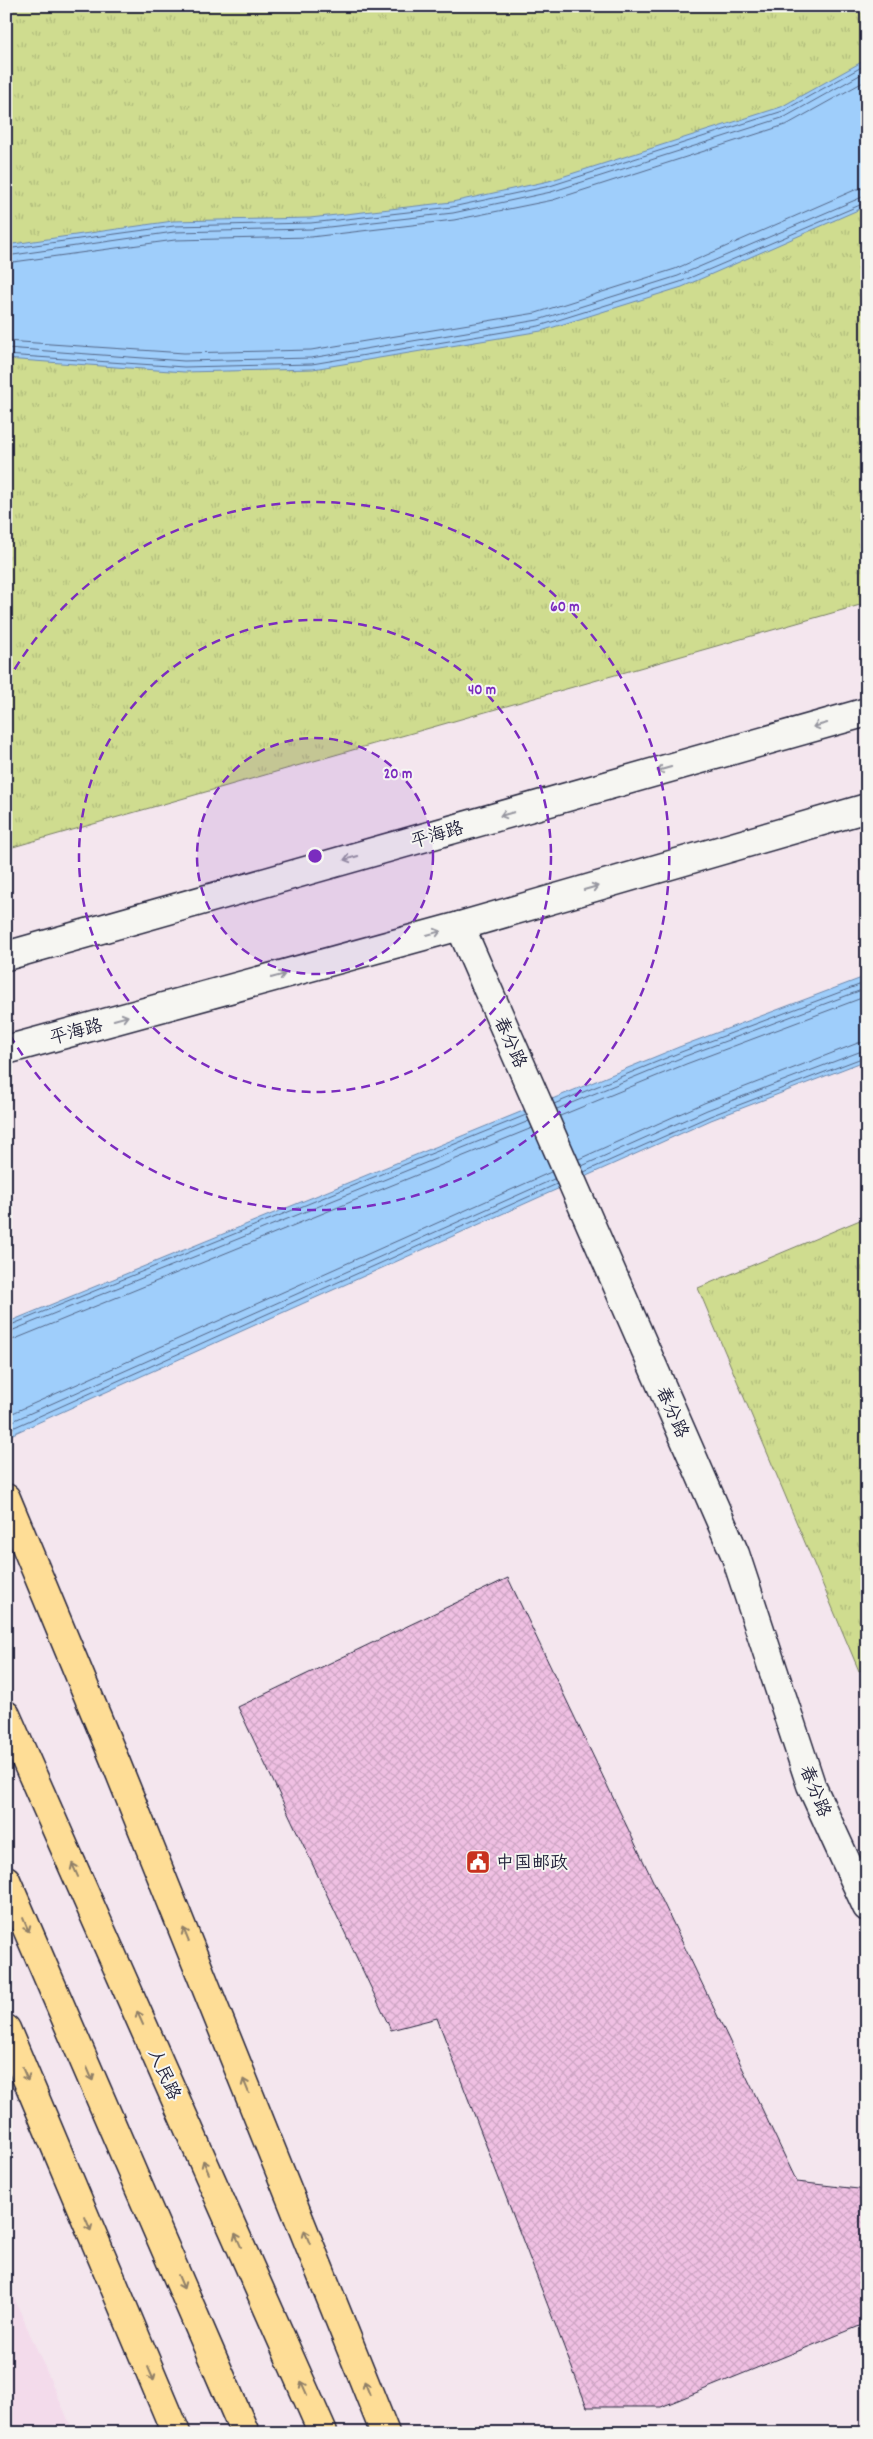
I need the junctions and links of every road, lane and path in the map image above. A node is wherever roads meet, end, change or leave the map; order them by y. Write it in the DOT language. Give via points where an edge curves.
graph roads {
  1 [pos="867,712"];
  2 [pos="867,808"];
  3 [pos="460,926"];
  4 [pos="6,956"];
  5 [pos="6,1050"];
  6 [pos="6,1498"];
  7 [pos="6,1715"];
  8 [pos="6,1880"];
  9 [pos="867,1907"];
  10 [pos="6,2029"];
  11 [pos="176,2433"];
  12 [pos="245,2433"];
  13 [pos="323,2433"];
  14 [pos="385,2433"];
  1 -- 4 [label="main road, 平海路, one-way"];
  3 -- 2 [label="main road, 平海路, one-way"];
  5 -- 3 [label="main road, 平海路, one-way"];
  3 -- 9 [label="main road, 春分路" via="735,1554 811,1785"];
  14 -- 6 [label="main road, one-way"];
  13 -- 7 [label="main road, 人民路, one-way"];
  8 -- 12 [label="main road, one-way"];
  10 -- 11 [label="main road, one-way"];
}
